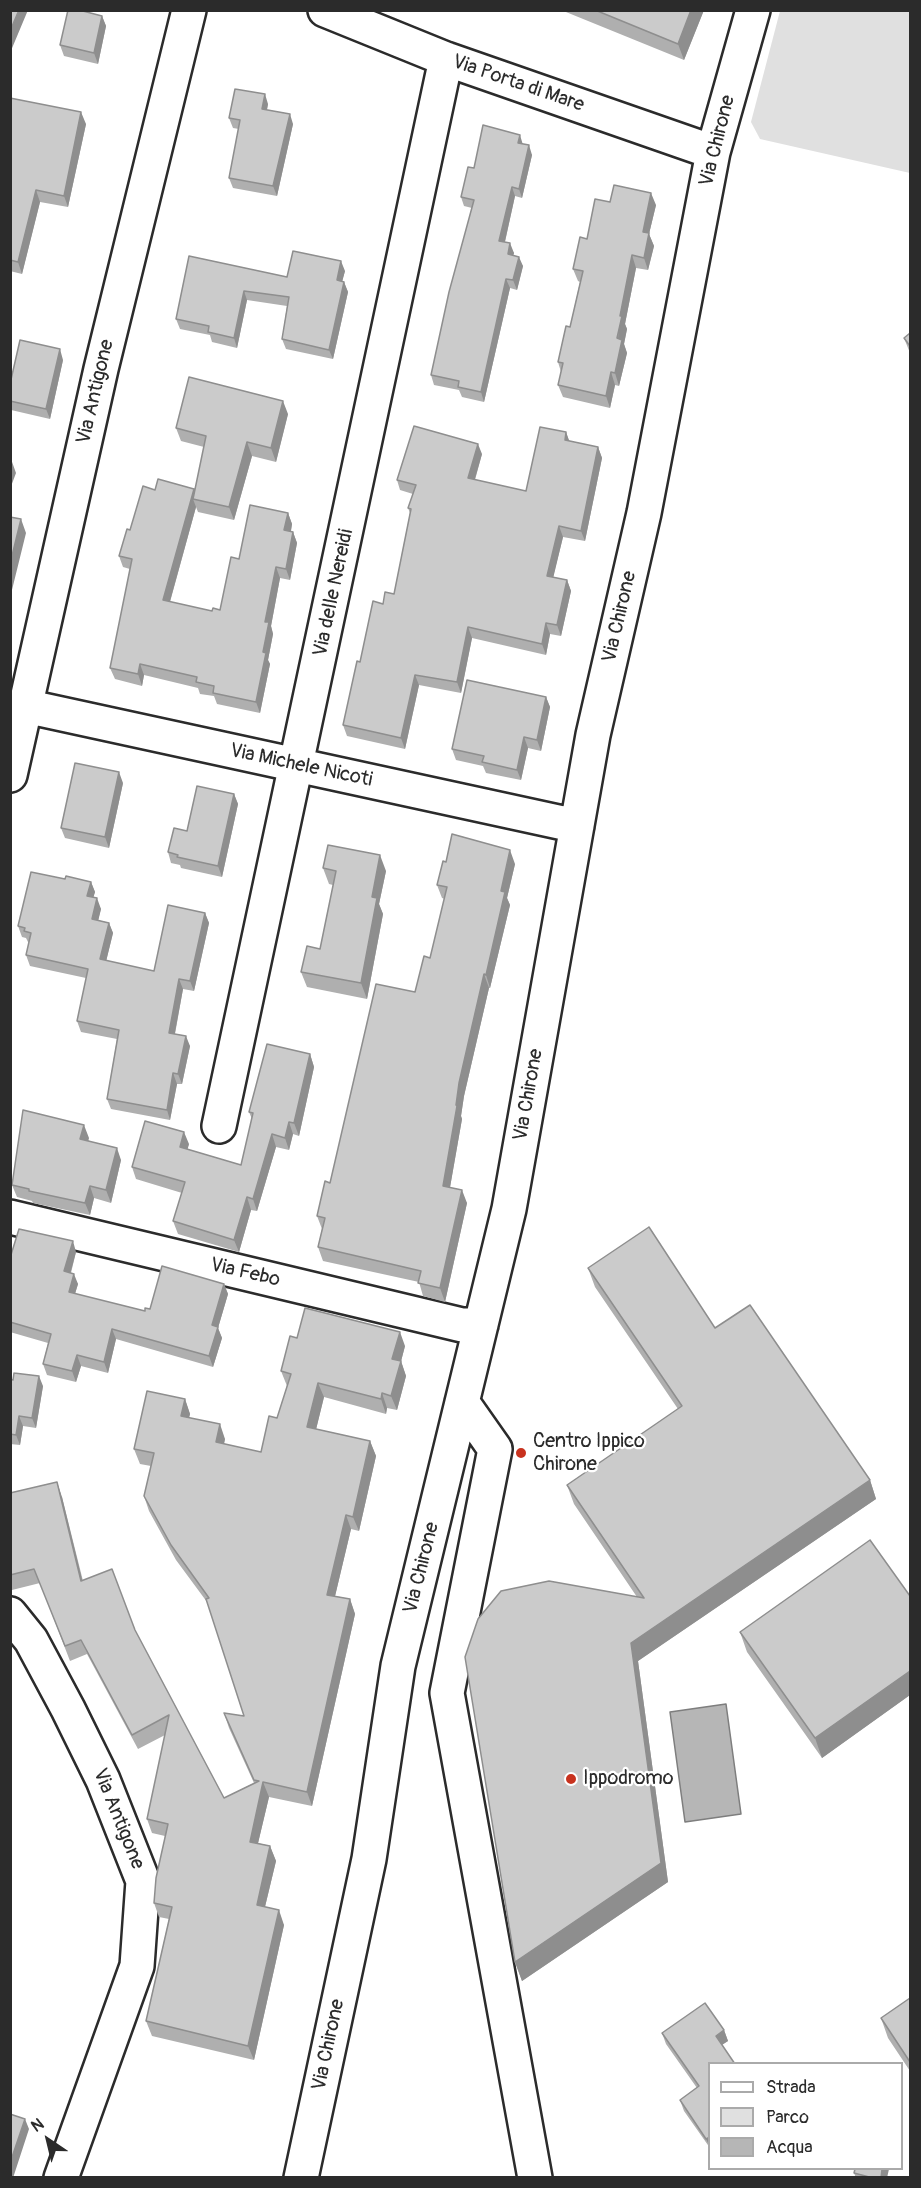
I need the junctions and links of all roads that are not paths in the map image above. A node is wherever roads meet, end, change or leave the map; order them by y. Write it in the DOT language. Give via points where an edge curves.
graph roads {
  1 [pos="189,10"];
  2 [pos="325,10"];
  3 [pos="753,10"];
  4 [pos="446,59"];
  5 [pos="713,152"];
  6 [pos="25,706"];
  7 [pos="297,765"];
  8 [pos="10,776"];
  9 [pos="577,826"];
  10 [pos="219,1126"];
  11 [pos="10,1217"];
  12 [pos="481,1326"];
  13 [pos="462,1402"];
  14 [pos="10,1614"];
  15 [pos="61,2178"];
  16 [pos="300,2178"];
  17 [pos="535,2178"];
  1 -- 6 [label="street, Via Antigone" via="101,369"];
  2 -- 4 [label="street, Via Porta di Mare"];
  3 -- 5 [label="street, Via Chirone"];
  4 -- 5 [label="street, Via Porta di Mare"];
  4 -- 7 [label="street, Via delle Nereidi"];
  5 -- 9 [label="street, Via Chirone" via="644,513 593,735"];
  6 -- 7 [label="street, Via Michele Nicoti"];
  6 -- 8 [label="street, Via Antigone"];
  7 -- 9 [label="street, Via Michele Nicoti"];
  7 -- 10 [label="street, Via delle Nereidi"];
  9 -- 12 [label="street, Via Chirone" via="509,1209"];
  11 -- 12 [label="street, Via Febo" via="462,1325"];
  12 -- 13 [label="street, Via Chirone"];
  13 -- 16 [label="street, Via Chirone" via="398,1666 369,1859"];
  13 -- 17 [label="street" via="495,1449 447,1693"];
  14 -- 15 [label="street, Via Antigone" via="31,1640 74,1719 104,1780 143,1881 137,1966"];
}
